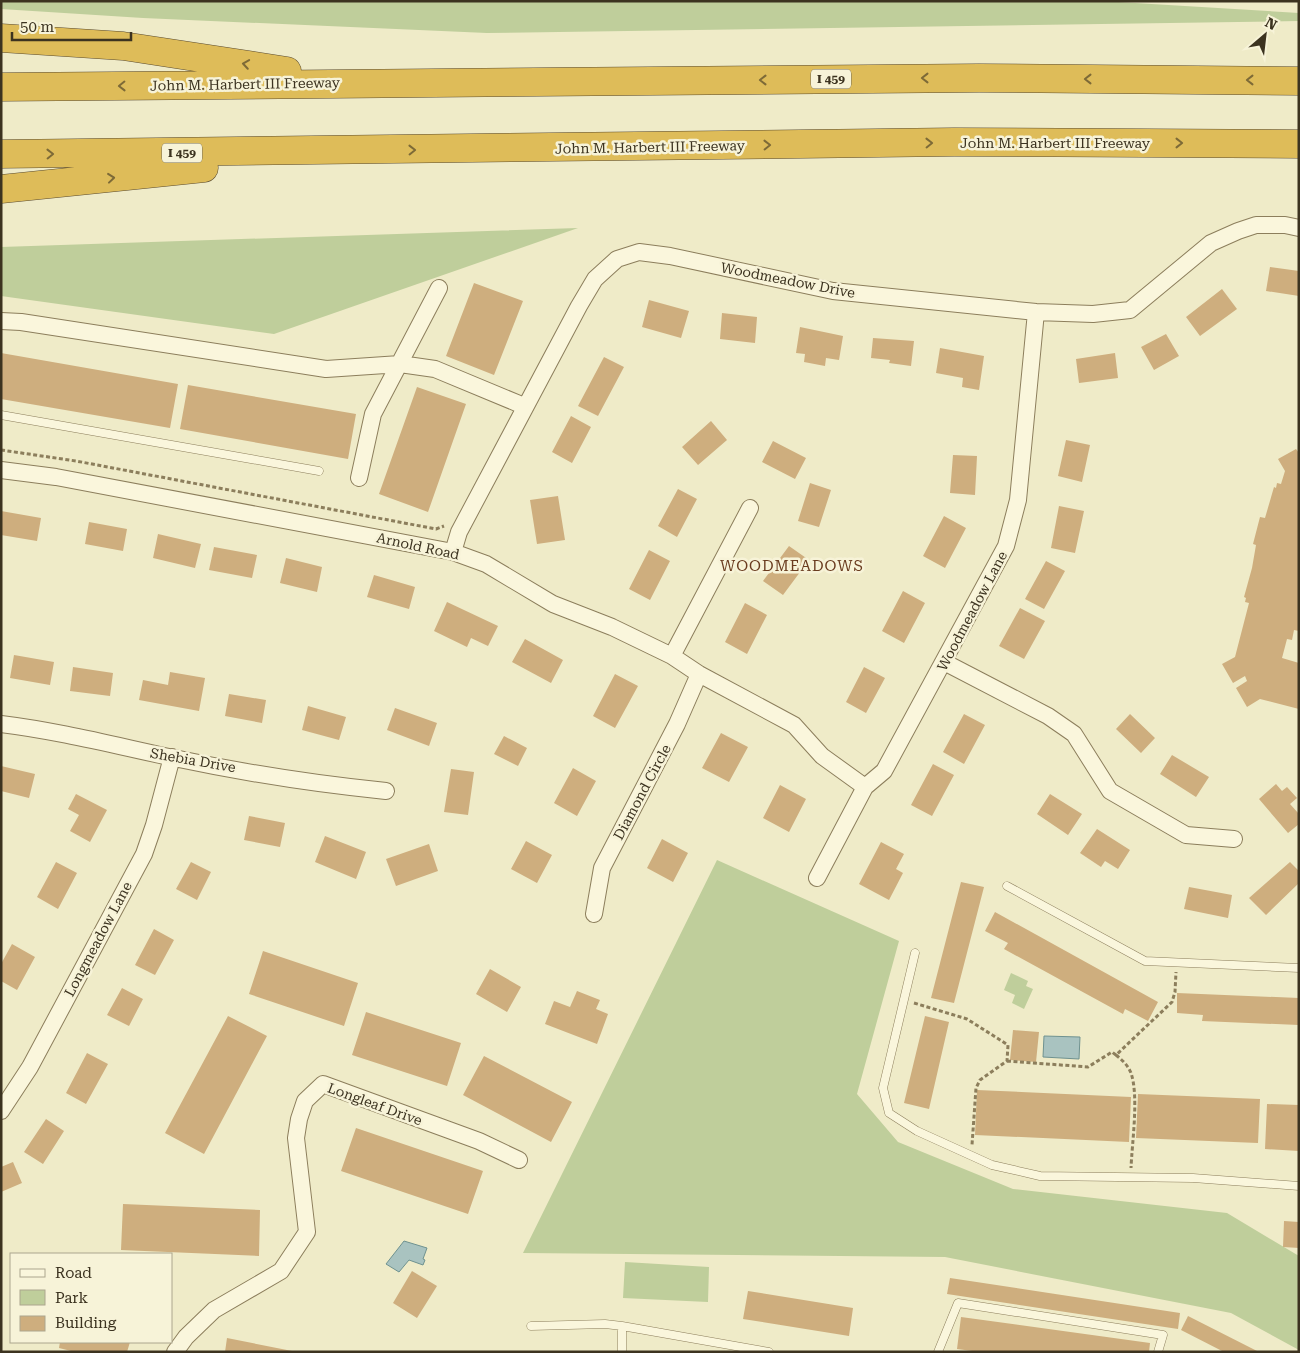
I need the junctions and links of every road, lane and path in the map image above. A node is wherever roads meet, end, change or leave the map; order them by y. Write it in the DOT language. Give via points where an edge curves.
graph roads {
  1 [pos="1,38"];
  2 [pos="1299,80"];
  3 [pos="363,83"];
  4 [pos="1,87"];
  5 [pos="1299,144"];
  6 [pos="363,151"];
  7 [pos="1,154"];
  8 [pos="1,189"];
  9 [pos="1299,228"];
  10 [pos="439,288"];
  11 [pos="1036,312"];
  12 [pos="1,322"];
  13 [pos="400,364"];
  14 [pos="524,406"];
  15 [pos="1,415"];
  16 [pos="1,450"];
  17 [pos="1,470"];
  18 [pos="320,471"];
  19 [pos="359,478"];
  20 [pos="750,508"];
  21 [pos="446,525"];
  22 [pos="454,552"];
  23 [pos="672,656"];
  24 [pos="944,662"];
  25 [pos="699,674"];
  26 [pos="1,724"];
  27 [pos="172,757"];
  28 [pos="865,787"];
  29 [pos="386,791"];
  30 [pos="1234,839"];
  31 [pos="817,878"];
  32 [pos="1007,886"];
  33 [pos="594,914"];
  34 [pos="915,953"];
  35 [pos="1176,963"];
  36 [pos="1299,968"];
  37 [pos="904,1000"];
  38 [pos="1116,1055"];
  39 [pos="1007,1062"];
  40 [pos="1,1111"];
  41 [pos="972,1156"];
  42 [pos="519,1160"];
  43 [pos="1131,1177"];
  44 [pos="1299,1186"];
  45 [pos="531,1326"];
  46 [pos="622,1326"];
  47 [pos="175,1352"];
  48 [pos="622,1352"];
  49 [pos="769,1352"];
  50 [pos="938,1352"];
  51 [pos="1158,1352"];
  3 -- 1 [label="highway, one-way" via="123,46"];
  2 -- 3 [label="highway, John M. Harbert III Freeway / I 459, one-way" via="979,78"];
  3 -- 4 [label="highway, John M. Harbert III Freeway / I 459, one-way"];
  6 -- 5 [label="highway, John M. Harbert III Freeway / I 459, one-way" via="954,142"];
  7 -- 6 [label="highway, John M. Harbert III Freeway / I 459, one-way"];
  8 -- 6 [label="highway, one-way"];
  9 -- 11 [label="street, Woodmeadow Drive" via="1256,225 1211,243 1130,310 1071,315"];
  10 -- 13 [label="street"];
  11 -- 14 [label="street, Woodmeadow Drive" via="833,291 639,252 617,259 595,280"];
  11 -- 24 [label="street, Woodmeadow Lane" via="1018,500 1012,527 1006,546"];
  12 -- 13 [label="street" via="21,322 326,369"];
  13 -- 14 [label="street" via="435,369"];
  13 -- 19 [label="street" via="373,414"];
  14 -- 22 [label="street, Woodmeadow Drive" via="459,532"];
  15 -- 18 [label="lane"];
  16 -- 21 [label="path" via="76,461 436,529"];
  17 -- 22 [label="street, Arnold Road" via="56,477"];
  20 -- 23 [label="street"];
  22 -- 23 [label="street, Arnold Road" via="486,564 553,604 612,627"];
  23 -- 25 [label="street, Arnold Road"];
  24 -- 28 [label="street, Woodmeadow Lane" via="884,771"];
  24 -- 30 [label="street" via="1048,716 1074,734 1110,791 1186,835"];
  25 -- 28 [label="street, Arnold Road" via="794,725 822,756"];
  25 -- 33 [label="street, Diamond Circle" via="677,724 602,868"];
  26 -- 27 [label="street, Shebia Drive" via="42,729"];
  27 -- 29 [label="street, Shebia Drive"];
  27 -- 40 [label="street, Longmeadow Lane" via="144,854 30,1067"];
  28 -- 31 [label="street, Woodmeadow Lane"];
  32 -- 35 [label="lane" via="1145,961"];
  34 -- 37 [label="lane"];
  35 -- 36 [label="lane"];
  35 -- 38 [label="path" via="1172,1002"];
  37 -- 39 [label="path" via="967,1019 1008,1045"];
  37 -- 41 [label="lane" via="883,1088 889,1113 917,1131"];
  38 -- 39 [label="path" via="1112,1052 1088,1067"];
  38 -- 43 [label="path" via="1131,1074 1134,1092"];
  39 -- 41 [label="path" via="980,1080 976,1088"];
  41 -- 43 [label="lane" via="992,1165 1040,1176"];
  42 -- 47 [label="street, Longleaf Drive" via="323,1084 305,1101 296,1138 307,1232 281,1271 214,1310"];
  43 -- 44 [label="lane"];
  45 -- 46 [label="lane"];
  46 -- 48 [label="lane"];
  46 -- 49 [label="lane"];
  50 -- 51 [label="lane" via="958,1303 1163,1335"];
}
